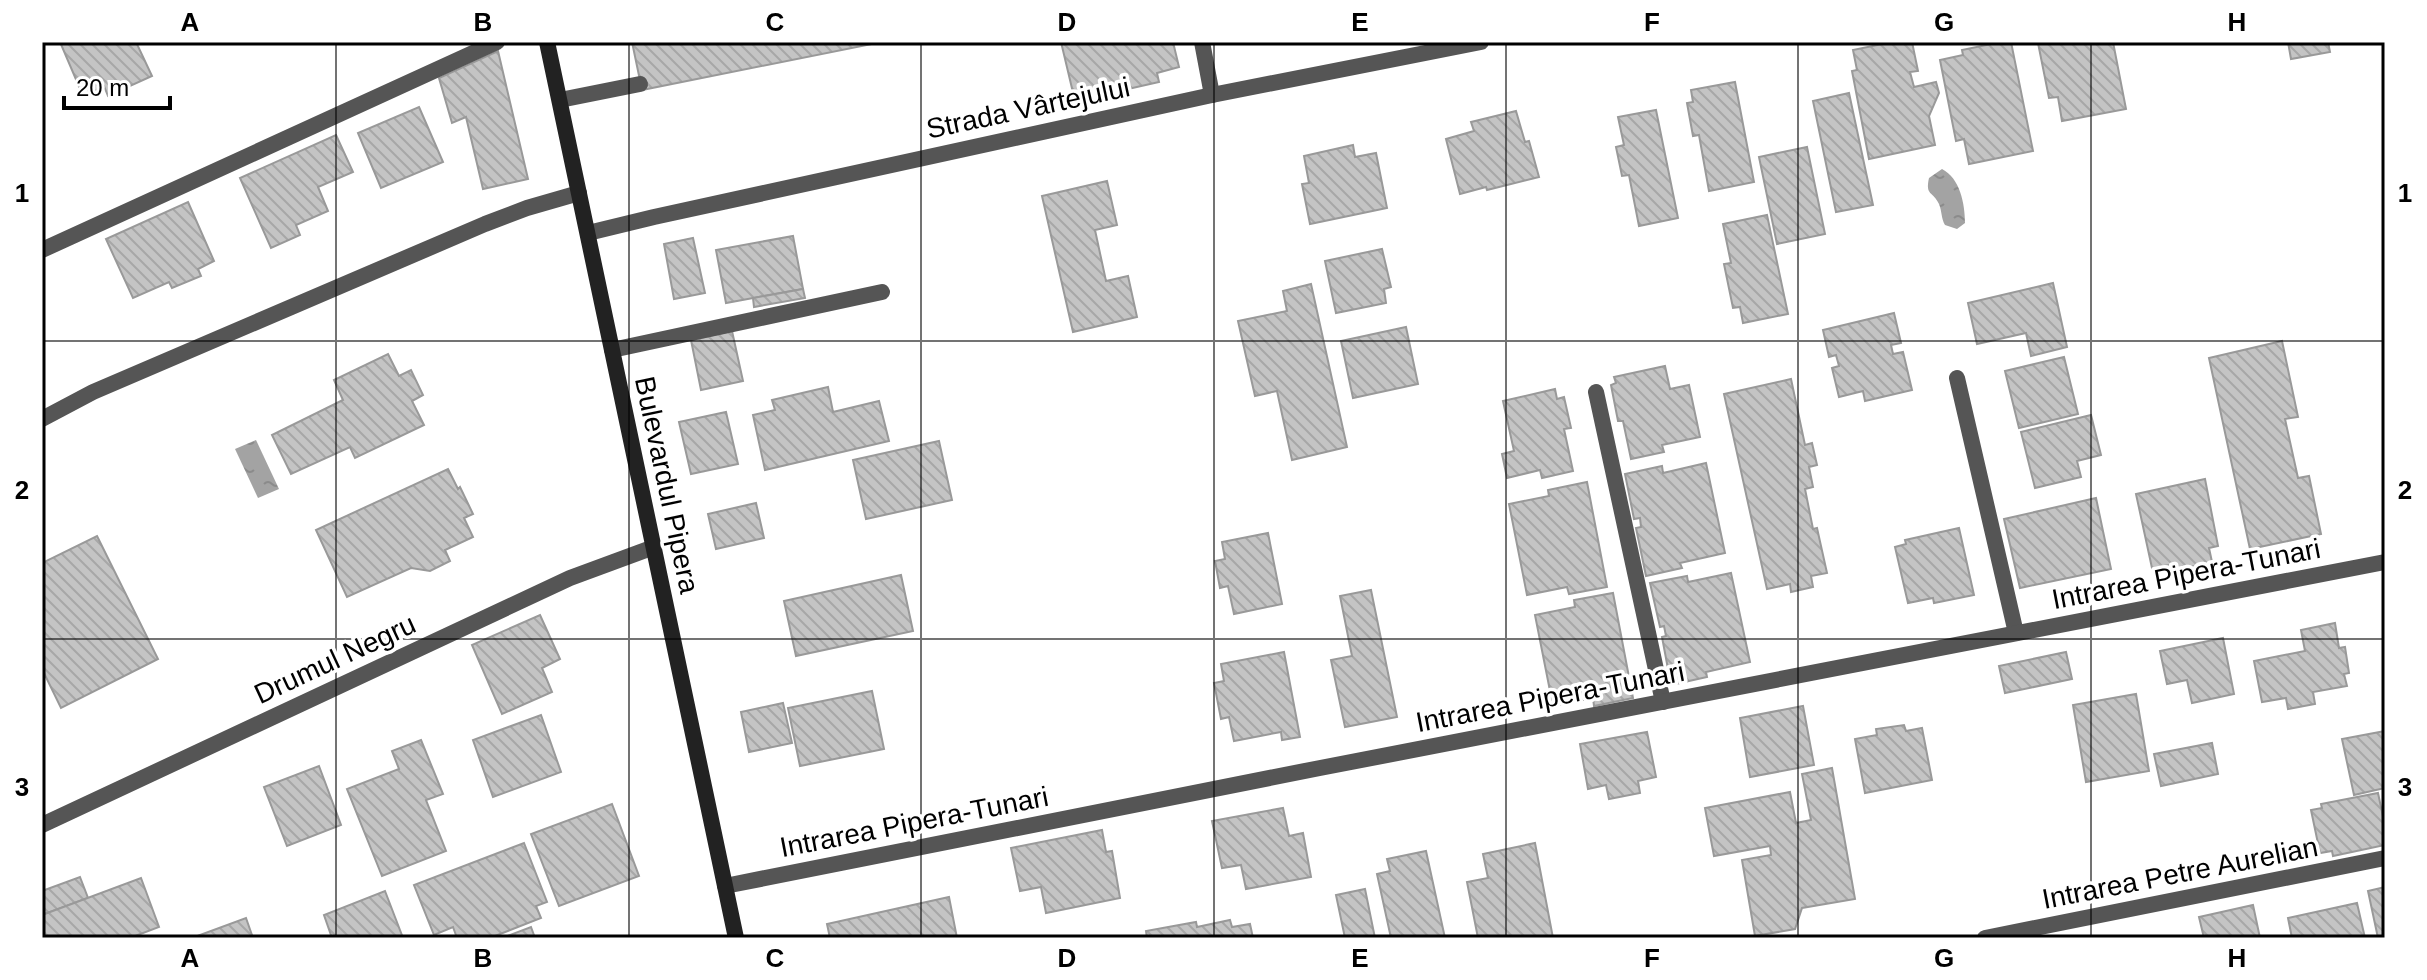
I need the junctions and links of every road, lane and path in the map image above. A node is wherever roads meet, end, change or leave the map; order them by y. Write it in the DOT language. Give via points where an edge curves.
graph roads {
  1 [pos="497,42"];
  2 [pos="547,42"];
  3 [pos="1202,42"];
  4 [pos="1481,42"];
  5 [pos="640,84"];
  6 [pos="1212,95"];
  7 [pos="560,100"];
  8 [pos="579,193"];
  9 [pos="588,233"];
  10 [pos="42,250"];
  11 [pos="882,292"];
  12 [pos="612,350"];
  13 [pos="1957,378"];
  14 [pos="1596,392"];
  15 [pos="42,419"];
  16 [pos="654,547"];
  17 [pos="2385,562"];
  18 [pos="2016,633"];
  19 [pos="1663,702"];
  20 [pos="42,825"];
  21 [pos="2385,858"];
  22 [pos="725,886"];
  23 [pos="736,938"];
  24 [pos="1985,938"];
  1 -- 10 [label="street"];
  2 -- 7 [label="main road, Bulevardul Pipera"];
  3 -- 6 [label="street"];
  4 -- 6 [label="street, Strada Vârtejului"];
  5 -- 7 [label="street"];
  6 -- 9 [label="street, Strada Vârtejului"];
  7 -- 8 [label="main road, Bulevardul Pipera"];
  8 -- 9 [label="main road, Bulevardul Pipera"];
  8 -- 15 [label="street" via="485,224 93,392"];
  9 -- 12 [label="main road, Bulevardul Pipera"];
  11 -- 12 [label="street"];
  12 -- 16 [label="main road, Bulevardul Pipera"];
  13 -- 18 [label="street"];
  14 -- 19 [label="street"];
  16 -- 20 [label="street, Drumul Negru" via="570,578"];
  16 -- 22 [label="main road, Bulevardul Pipera"];
  17 -- 18 [label="street, Intrarea Pipera-Tunari"];
  18 -- 19 [label="street, Intrarea Pipera-Tunari"];
  19 -- 22 [label="street, Intrarea Pipera-Tunari"];
  21 -- 24 [label="street, Intrarea Petre Aurelian"];
  22 -- 23 [label="main road, Bulevardul Pipera"];
}
